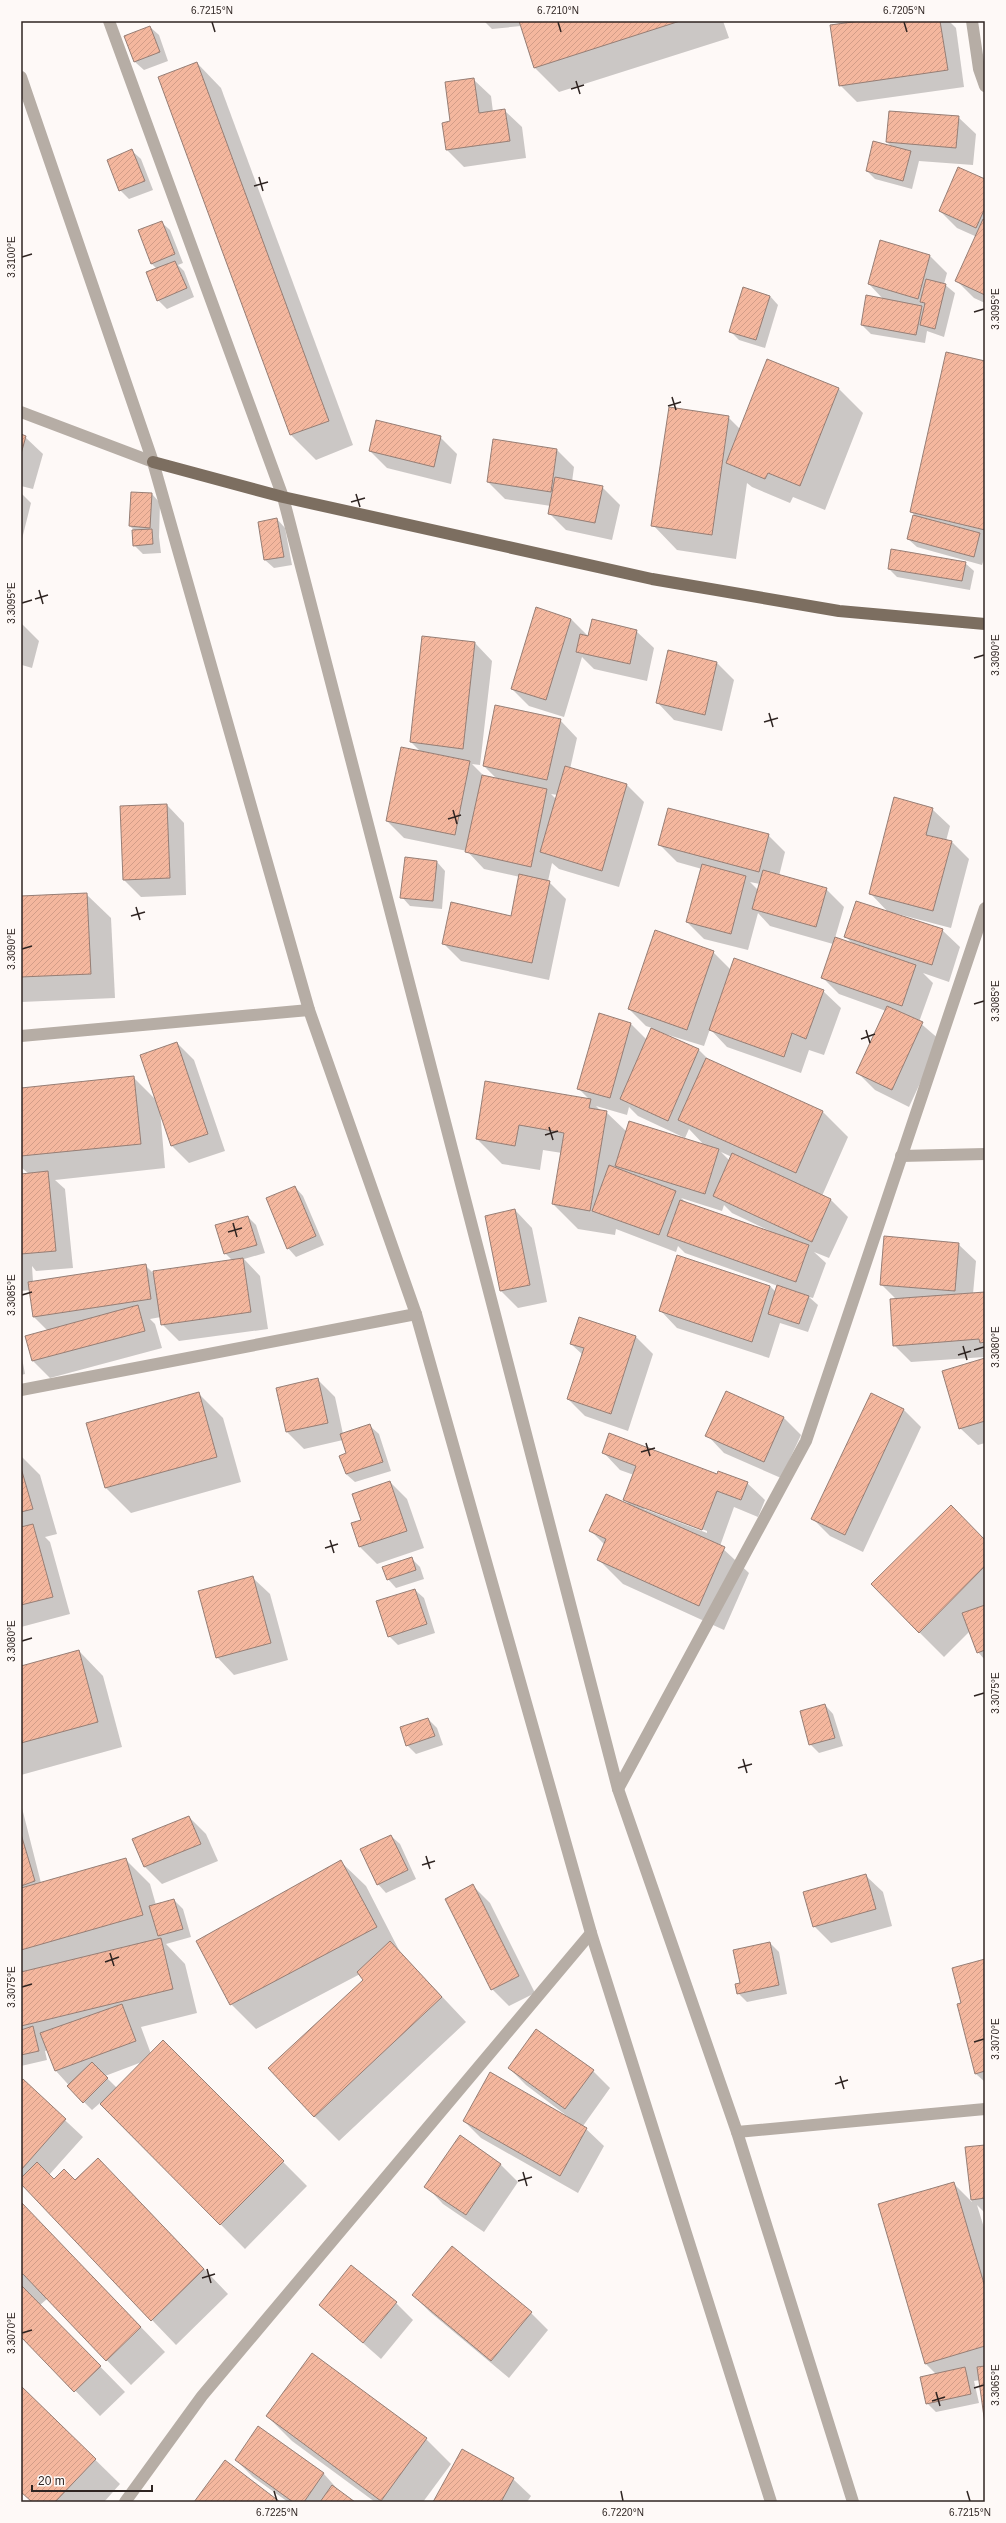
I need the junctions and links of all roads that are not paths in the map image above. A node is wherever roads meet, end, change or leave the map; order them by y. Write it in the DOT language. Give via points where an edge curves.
graph roads {
  1 [pos="109,21"];
  2 [pos="972,21"];
  3 [pos="21,77"];
  4 [pos="985,86"];
  5 [pos="21,412"];
  6 [pos="153,462"];
  7 [pos="284,497"];
  8 [pos="985,624"];
  9 [pos="985,908"];
  10 [pos="309,1010"];
  11 [pos="21,1036"];
  12 [pos="985,1154"];
  13 [pos="901,1156"];
  14 [pos="416,1314"];
  15 [pos="21,1390"];
  16 [pos="618,1790"];
  17 [pos="591,1933"];
  18 [pos="985,2109"];
  19 [pos="737,2132"];
  20 [pos="125,2502"];
  21 [pos="771,2502"];
  22 [pos="853,2502"];
  1 -- 7 [label="street"];
  2 -- 4 [label="street" via="979,69"];
  3 -- 6 [label="street"];
  5 -- 6 [label="street"];
  6 -- 7 [label="main road"];
  6 -- 10 [label="street"];
  7 -- 8 [label="main road" via="652,579 839,611"];
  7 -- 16 [label="street"];
  9 -- 13 [label="street"];
  10 -- 11 [label="street"];
  10 -- 14 [label="street"];
  12 -- 13 [label="street"];
  13 -- 16 [label="street" via="806,1441"];
  14 -- 15 [label="street"];
  14 -- 17 [label="street"];
  16 -- 19 [label="street"];
  17 -- 20 [label="street" via="202,2396"];
  17 -- 21 [label="street"];
  18 -- 19 [label="street"];
  19 -- 22 [label="street"];
}
